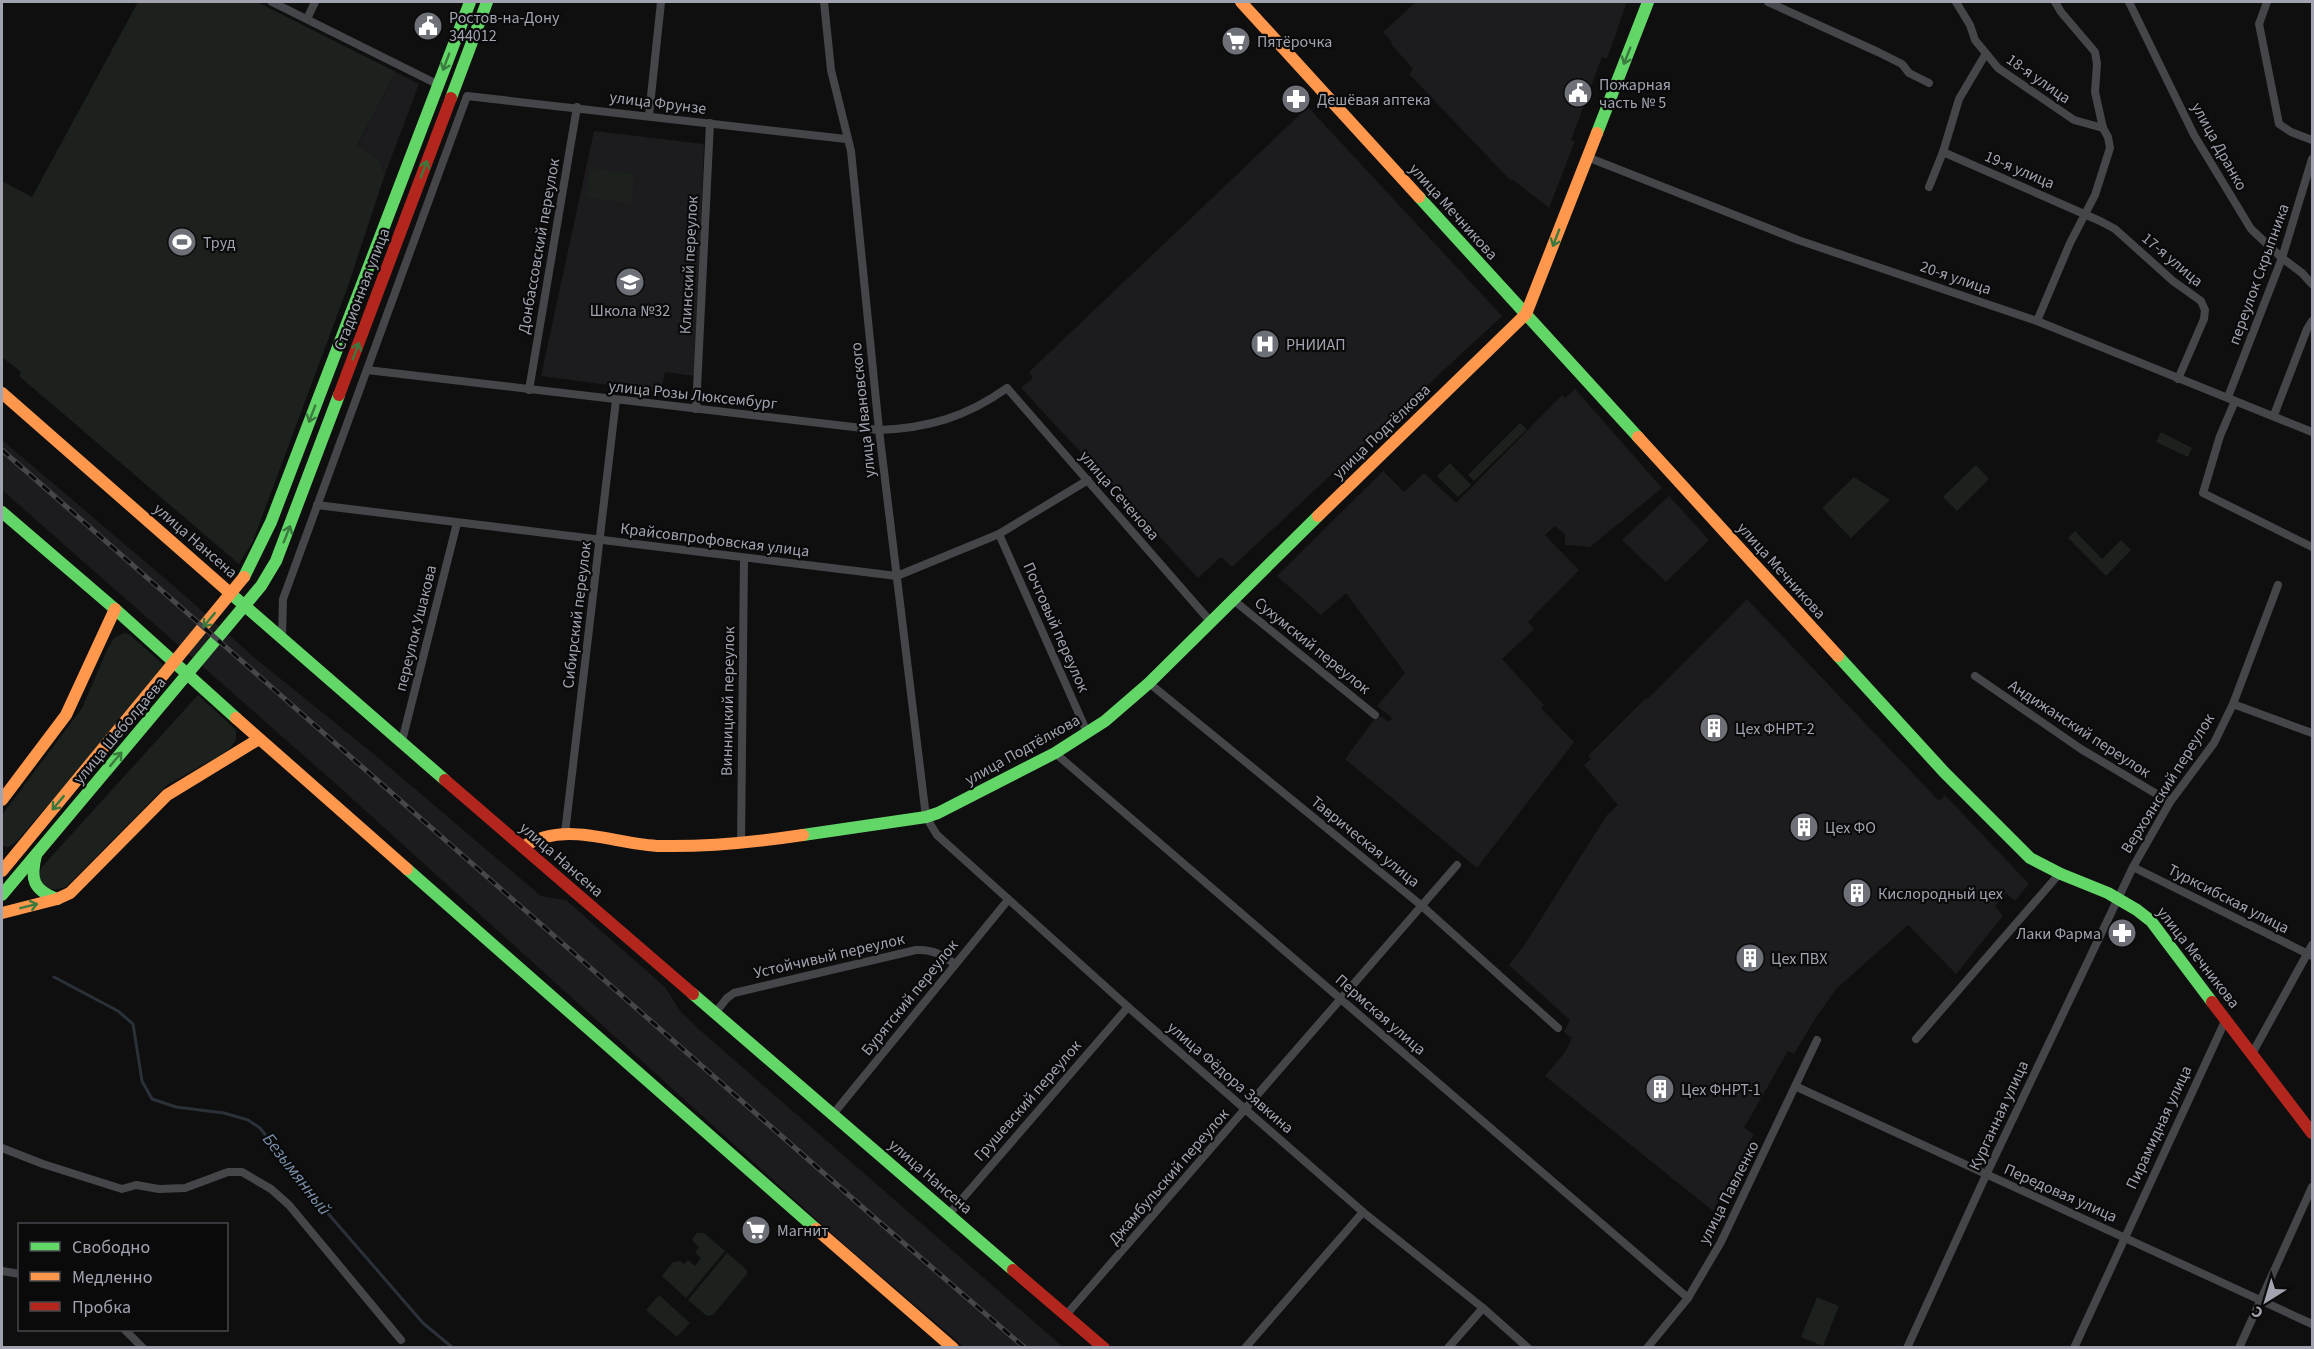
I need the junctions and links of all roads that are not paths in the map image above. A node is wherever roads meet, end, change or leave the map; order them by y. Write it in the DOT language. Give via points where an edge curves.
graph roads {
  1 [pos="272,2"];
  2 [pos="315,2"];
  3 [pos="470,2"];
  4 [pos="487,2"];
  5 [pos="661,2"];
  6 [pos="824,2"];
  7 [pos="1241,2"];
  8 [pos="1648,2"];
  9 [pos="1767,2"];
  10 [pos="1956,2"];
  11 [pos="2055,2"];
  12 [pos="2129,2"];
  13 [pos="2267,2"];
  14 [pos="307,19"];
  15 [pos="1985,55"];
  16 [pos="1929,83"];
  17 [pos="437,84"];
  18 [pos="467,96"];
  19 [pos="577,107"];
  20 [pos="649,115"];
  21 [pos="710,123"];
  22 [pos="2103,128"];
  23 [pos="846,139"];
  24 [pos="2313,140"];
  25 [pos="1943,152"];
  26 [pos="1587,157"];
  27 [pos="2313,159"];
  28 [pos="1929,187"];
  29 [pos="2085,213"];
  30 [pos="2282,258"];
  31 [pos="2313,284"];
  32 [pos="1526,314"];
  33 [pos="2037,321"];
  34 [pos="2313,321"];
  35 [pos="367,370"];
  36 [pos="2178,379"];
  37 [pos="1007,388"];
  38 [pos="529,390"];
  39 [pos="2,393"];
  40 [pos="2232,399"];
  41 [pos="616,400"];
  42 [pos="696,409"];
  43 [pos="2274,415"];
  44 [pos="879,430"];
  45 [pos="2313,432"];
  46 [pos="1088,480"];
  47 [pos="317,505"];
  48 [pos="2,512"];
  49 [pos="457,523"];
  50 [pos="999,534"];
  51 [pos="600,540"];
  52 [pos="2313,547"];
  53 [pos="744,558"];
  54 [pos="246,575"];
  55 [pos="897,576"];
  56 [pos="2278,585"];
  57 [pos="261,586"];
  58 [pos="1232,599"];
  59 [pos="115,609"];
  60 [pos="1210,621"];
  61 [pos="282,637"];
  62 [pos="1975,676"];
  63 [pos="1149,683"];
  64 [pos="2233,704"];
  65 [pos="1375,715"];
  66 [pos="1087,732"];
  67 [pos="2313,733"];
  68 [pos="259,739"];
  69 [pos="402,741"];
  70 [pos="1055,753"];
  71 [pos="2,800"];
  72 [pos="2170,802"];
  73 [pos="926,816"];
  74 [pos="565,833"];
  75 [pos="26,841"];
  76 [pos="741,844"];
  77 [pos="523,847"];
  78 [pos="2,850"];
  79 [pos="38,851"];
  80 [pos="1457,866"];
  81 [pos="2133,867"];
  82 [pos="2,871"];
  83 [pos="2060,873"];
  84 [pos="2,895"];
  85 [pos="2120,897"];
  86 [pos="57,899"];
  87 [pos="1008,900"];
  88 [pos="1422,906"];
  89 [pos="2,913"];
  90 [pos="2313,945"];
  91 [pos="2310,955"];
  92 [pos="955,964"];
  93 [pos="1342,1000"];
  94 [pos="1128,1007"];
  95 [pos="715,1013"];
  96 [pos="2226,1018"];
  97 [pos="1558,1028"];
  98 [pos="1916,1039"];
  99 [pos="1817,1040"];
  100 [pos="2253,1052"];
  101 [pos="1797,1088"];
  102 [pos="1246,1109"];
  103 [pos="834,1113"];
  104 [pos="2313,1133"];
  105 [pos="2,1148"];
  106 [pos="1986,1175"];
  107 [pos="2313,1187"];
  108 [pos="1363,1212"];
  109 [pos="950,1213"];
  110 [pos="2124,1237"];
  111 [pos="2,1271"];
  112 [pos="18,1274"];
  113 [pos="1688,1298"];
  114 [pos="2260,1300"];
  115 [pos="1483,1308"];
  116 [pos="1066,1315"];
  117 [pos="2313,1324"];
  118 [pos="127,1331"];
  119 [pos="401,1340"];
  120 [pos="143,1347"];
  121 [pos="953,1347"];
  122 [pos="1104,1347"];
  123 [pos="1245,1347"];
  124 [pos="1448,1347"];
  125 [pos="1528,1347"];
  126 [pos="1647,1347"];
  127 [pos="1907,1347"];
  128 [pos="2074,1347"];
  129 [pos="2239,1347"];
  1 -- 14 [label="street"];
  2 -- 14 [label="street"];
  3 -- 17 [label="main road, Стадионная улица, one-way"];
  57 -- 4 [label="main road, Стадионная улица, one-way" via="288,531"];
  5 -- 20 [label="street"];
  6 -- 23 [label="street, улица Ивановского" via="831,70"];
  7 -- 32 [label="main road, улица Мечникова"];
  8 -- 26 [label="main road, one-way"];
  9 -- 16 [label="street" via="1886,56"];
  10 -- 15 [label="street, 18-я улица"];
  11 -- 22 [label="street" via="2095,52 2095,92"];
  12 -- 30 [label="street, улица Дранко" via="2194,135 2223,184 2251,230"];
  13 -- 24 [label="street" via="2259,24 2280,124"];
  14 -- 17 [label="street"];
  15 -- 22 [label="street, 18-я улица" via="2074,120"];
  15 -- 25 [label="street" via="1959,99"];
  17 -- 54 [label="main road, Стадионная улица, one-way" via="271,522"];
  18 -- 19 [label="street, улица Фрунзе"];
  18 -- 35 [label="street, Стадионная улица"];
  19 -- 20 [label="street, улица Фрунзе"];
  19 -- 38 [label="street, Донбассовский переулок"];
  20 -- 21 [label="street, улица Фрунзе"];
  21 -- 23 [label="street, улица Фрунзе"];
  21 -- 42 [label="street, Клинский переулок"];
  22 -- 29 [label="street" via="2110,148 2102,178"];
  23 -- 44 [label="street, улица Ивановского" via="851,152"];
  25 -- 28 [label="street"];
  25 -- 29 [label="street, 19-я улица"];
  26 -- 32 [label="main road, one-way"];
  26 -- 33 [label="street, 20-я улица" via="1798,240"];
  27 -- 30 [label="street, переулок Скрыпника"];
  29 -- 33 [label="street"];
  29 -- 36 [label="street, 17-я улица" via="2115,229 2201,301 2204,319"];
  30 -- 31 [label="street, улица Дранко"];
  30 -- 40 [label="street, переулок Скрыпника"];
  32 -- 58 [label="main road, улица Подтёлкова"];
  32 -- 83 [label="main road, улица Мечникова" via="1944,772 2030,858"];
  33 -- 36 [label="street, 20-я улица"];
  34 -- 43 [label="street"];
  35 -- 38 [label="street, улица Розы Люксембург"];
  35 -- 47 [label="street, Стадионная улица"];
  36 -- 40 [label="street, 20-я улица"];
  37 -- 44 [label="street, улица Розы Люксембург" via="983,405 951,418"];
  37 -- 46 [label="street, улица Сеченова"];
  38 -- 41 [label="street, улица Розы Люксембург"];
  39 -- 61 [label="main road, улица Нансена"];
  40 -- 43 [label="street, 20-я улица"];
  40 -- 52 [label="street, переулок Скрыпника" via="2203,493"];
  41 -- 42 [label="street, улица Розы Люксембург"];
  41 -- 51 [label="street, Сибирский переулок"];
  42 -- 44 [label="street, улица Розы Люксембург"];
  43 -- 45 [label="street, 20-я улица"];
  44 -- 55 [label="street, улица Ивановского"];
  46 -- 50 [label="street, Крайсовпрофовская улица"];
  46 -- 60 [label="street, улица Сеченова"];
  47 -- 49 [label="street, Крайсовпрофовская улица"];
  47 -- 61 [label="street, Стадионная улица" via="283,599"];
  48 -- 59 [label="main road"];
  49 -- 51 [label="street, Крайсовпрофовская улица"];
  49 -- 69 [label="street, переулок Ушакова"];
  50 -- 55 [label="street, Крайсовпрофовская улица"];
  50 -- 66 [label="street, Почтовый переулок"];
  51 -- 53 [label="street, Крайсовпрофовская улица"];
  51 -- 74 [label="street, Сибирский переулок"];
  53 -- 55 [label="street, Крайсовпрофовская улица"];
  53 -- 76 [label="street, Винницкий переулок"];
  54 -- 75 [label="main road, улица Шеболдаева, one-way"];
  55 -- 73 [label="street, улица Ивановского"];
  56 -- 64 [label="street, Верхоянский переулок"];
  79 -- 57 [label="main road, улица Шеболдаева, one-way"];
  58 -- 60 [label="main road, улица Подтёлкова"];
  58 -- 65 [label="street, Сухумский переулок"];
  59 -- 68 [label="main road"];
  59 -- 71 [label="main road" via="66,715"];
  60 -- 63 [label="main road, улица Подтёлкова"];
  61 -- 69 [label="main road, улица Нансена"];
  62 -- 72 [label="street, Андижанский переулок" via="2081,749"];
  63 -- 66 [label="main road, улица Подтёлкова"];
  63 -- 88 [label="street, Таврическая улица"];
  64 -- 67 [label="street"];
  64 -- 72 [label="street, Верхоянский переулок" via="2214,743"];
  66 -- 70 [label="main road, улица Подтёлкова"];
  68 -- 86 [label="main road" via="167,795 81,884"];
  68 -- 121 [label="main road"];
  69 -- 77 [label="main road, улица Нансена"];
  70 -- 73 [label="main road, улица Подтёлкова"];
  70 -- 93 [label="street, Пермская улица"];
  72 -- 81 [label="street, Верхоянский переулок"];
  73 -- 76 [label="main road, улица Подтёлкова"];
  73 -- 87 [label="street, улица Фёдора Зявкина" via="938,835"];
  74 -- 76 [label="main road, улица Подтёлкова" via="658,846"];
  74 -- 77 [label="main road, улица Подтёлкова" via="539,836"];
  75 -- 78 [label="main road"];
  75 -- 82 [label="main road, улица Шеболдаева"];
  77 -- 95 [label="main road, улица Нансена"];
  79 -- 84 [label="main road, улица Шеболдаева"];
  79 -- 86 [label="main road" via="33,880 39,890"];
  80 -- 88 [label="street, Джамбульский переулок"];
  81 -- 85 [label="street, Верхоянский переулок"];
  81 -- 91 [label="street, Турксибская улица"];
  83 -- 85 [label="main road, улица Мечникова"];
  83 -- 98 [label="street"];
  85 -- 96 [label="main road, улица Мечникова" via="2151,921"];
  85 -- 106 [label="street, Курганная улица"];
  89 -- 86 [label="main road, one-way"];
  87 -- 92 [label="street, Бурятский переулок"];
  87 -- 94 [label="street, улица Фёдора Зявкина"];
  88 -- 93 [label="street, Джамбульский переулок"];
  88 -- 97 [label="street, Таврическая улица"];
  90 -- 91 [label="street"];
  91 -- 100 [label="street"];
  92 -- 95 [label="street, Устойчивый переулок" via="928,949 916,950 734,993"];
  92 -- 103 [label="street, Бурятский переулок"];
  93 -- 102 [label="street, Джамбульский переулок"];
  93 -- 113 [label="street, Пермская улица"];
  94 -- 102 [label="street, улица Фёдора Зявкина"];
  94 -- 109 [label="street, Грушевский переулок"];
  95 -- 103 [label="main road, улица Нансена"];
  96 -- 100 [label="main road, улица Мечникова"];
  96 -- 110 [label="street, Пирамидная улица"];
  99 -- 101 [label="street, улица Павленко"];
  100 -- 104 [label="main road, улица Мечникова"];
  101 -- 106 [label="street, Передовая улица"];
  101 -- 113 [label="street, улица Павленко" via="1721,1242"];
  102 -- 108 [label="street, улица Фёдора Зявкина"];
  102 -- 116 [label="street, Джамбульский переулок"];
  103 -- 109 [label="main road, улица Нансена"];
  105 -- 119 [label="street" via="122,1190 136,1185 185,1188 228,1172 242,1172 289,1205"];
  106 -- 110 [label="street, Передовая улица"];
  106 -- 127 [label="street, Курганная улица"];
  107 -- 114 [label="street"];
  108 -- 115 [label="street, улица Фёдора Зявкина"];
  108 -- 123 [label="street"];
  109 -- 116 [label="main road, улица Нансена"];
  110 -- 114 [label="street, Передовая улица"];
  110 -- 128 [label="street, Пирамидная улица"];
  111 -- 112 [label="street"];
  113 -- 126 [label="street, улица Павленко"];
  114 -- 117 [label="street, Передовая улица"];
  114 -- 129 [label="street"];
  115 -- 124 [label="street"];
  115 -- 125 [label="street, улица Фёдора Зявкина"];
  116 -- 122 [label="main road, улица Нансена"];
  118 -- 120 [label="street"];
}
